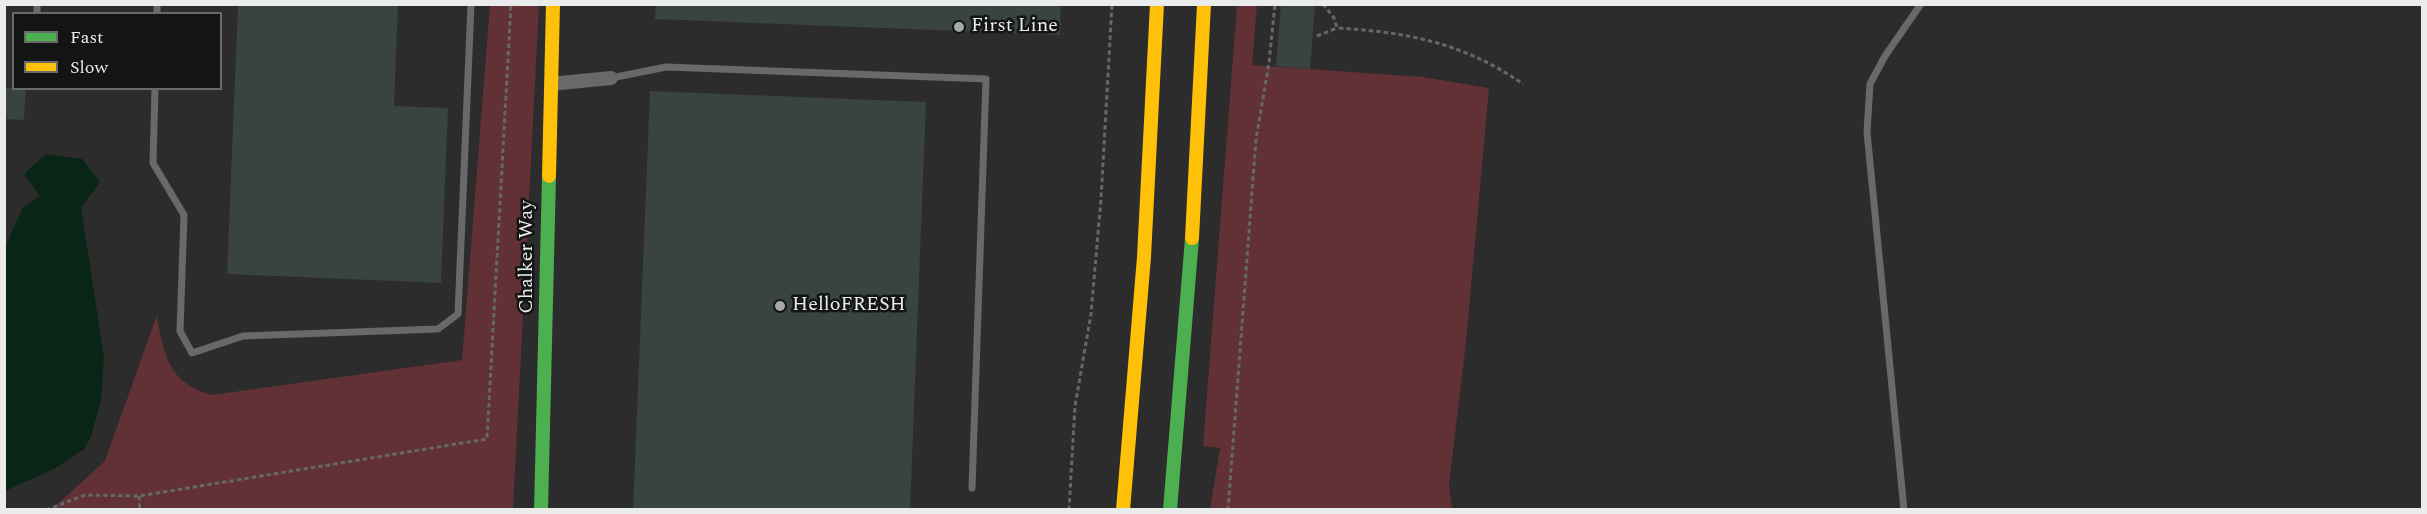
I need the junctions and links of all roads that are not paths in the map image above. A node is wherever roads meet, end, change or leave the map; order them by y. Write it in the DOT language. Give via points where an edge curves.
graph roads {
  1 [pos="471,4"];
  2 [pos="553,4"];
  3 [pos="1157,4"];
  4 [pos="1204,4"];
  5 [pos="1921,4"];
  6 [pos="611,78"];
  7 [pos="551,84"];
  8 [pos="155,90"];
  9 [pos="972,488"];
  10 [pos="541,510"];
  11 [pos="1123,510"];
  12 [pos="1170,510"];
  13 [pos="1904,510"];
  1 -- 8 [label="lane" via="458,314 438,329 243,336 192,353 180,331 184,215 153,163"];
  2 -- 7 [label="main road, Chalker Way"];
  3 -- 11 [label="main road" via="1133,415"];
  4 -- 12 [label="main road" via="1201,103"];
  5 -- 13 [label="lane" via="1870,84 1867,132"];
  6 -- 7 [label="street"];
  6 -- 9 [label="lane" via="666,67 986,79"];
  7 -- 10 [label="main road, Chalker Way"];
}
